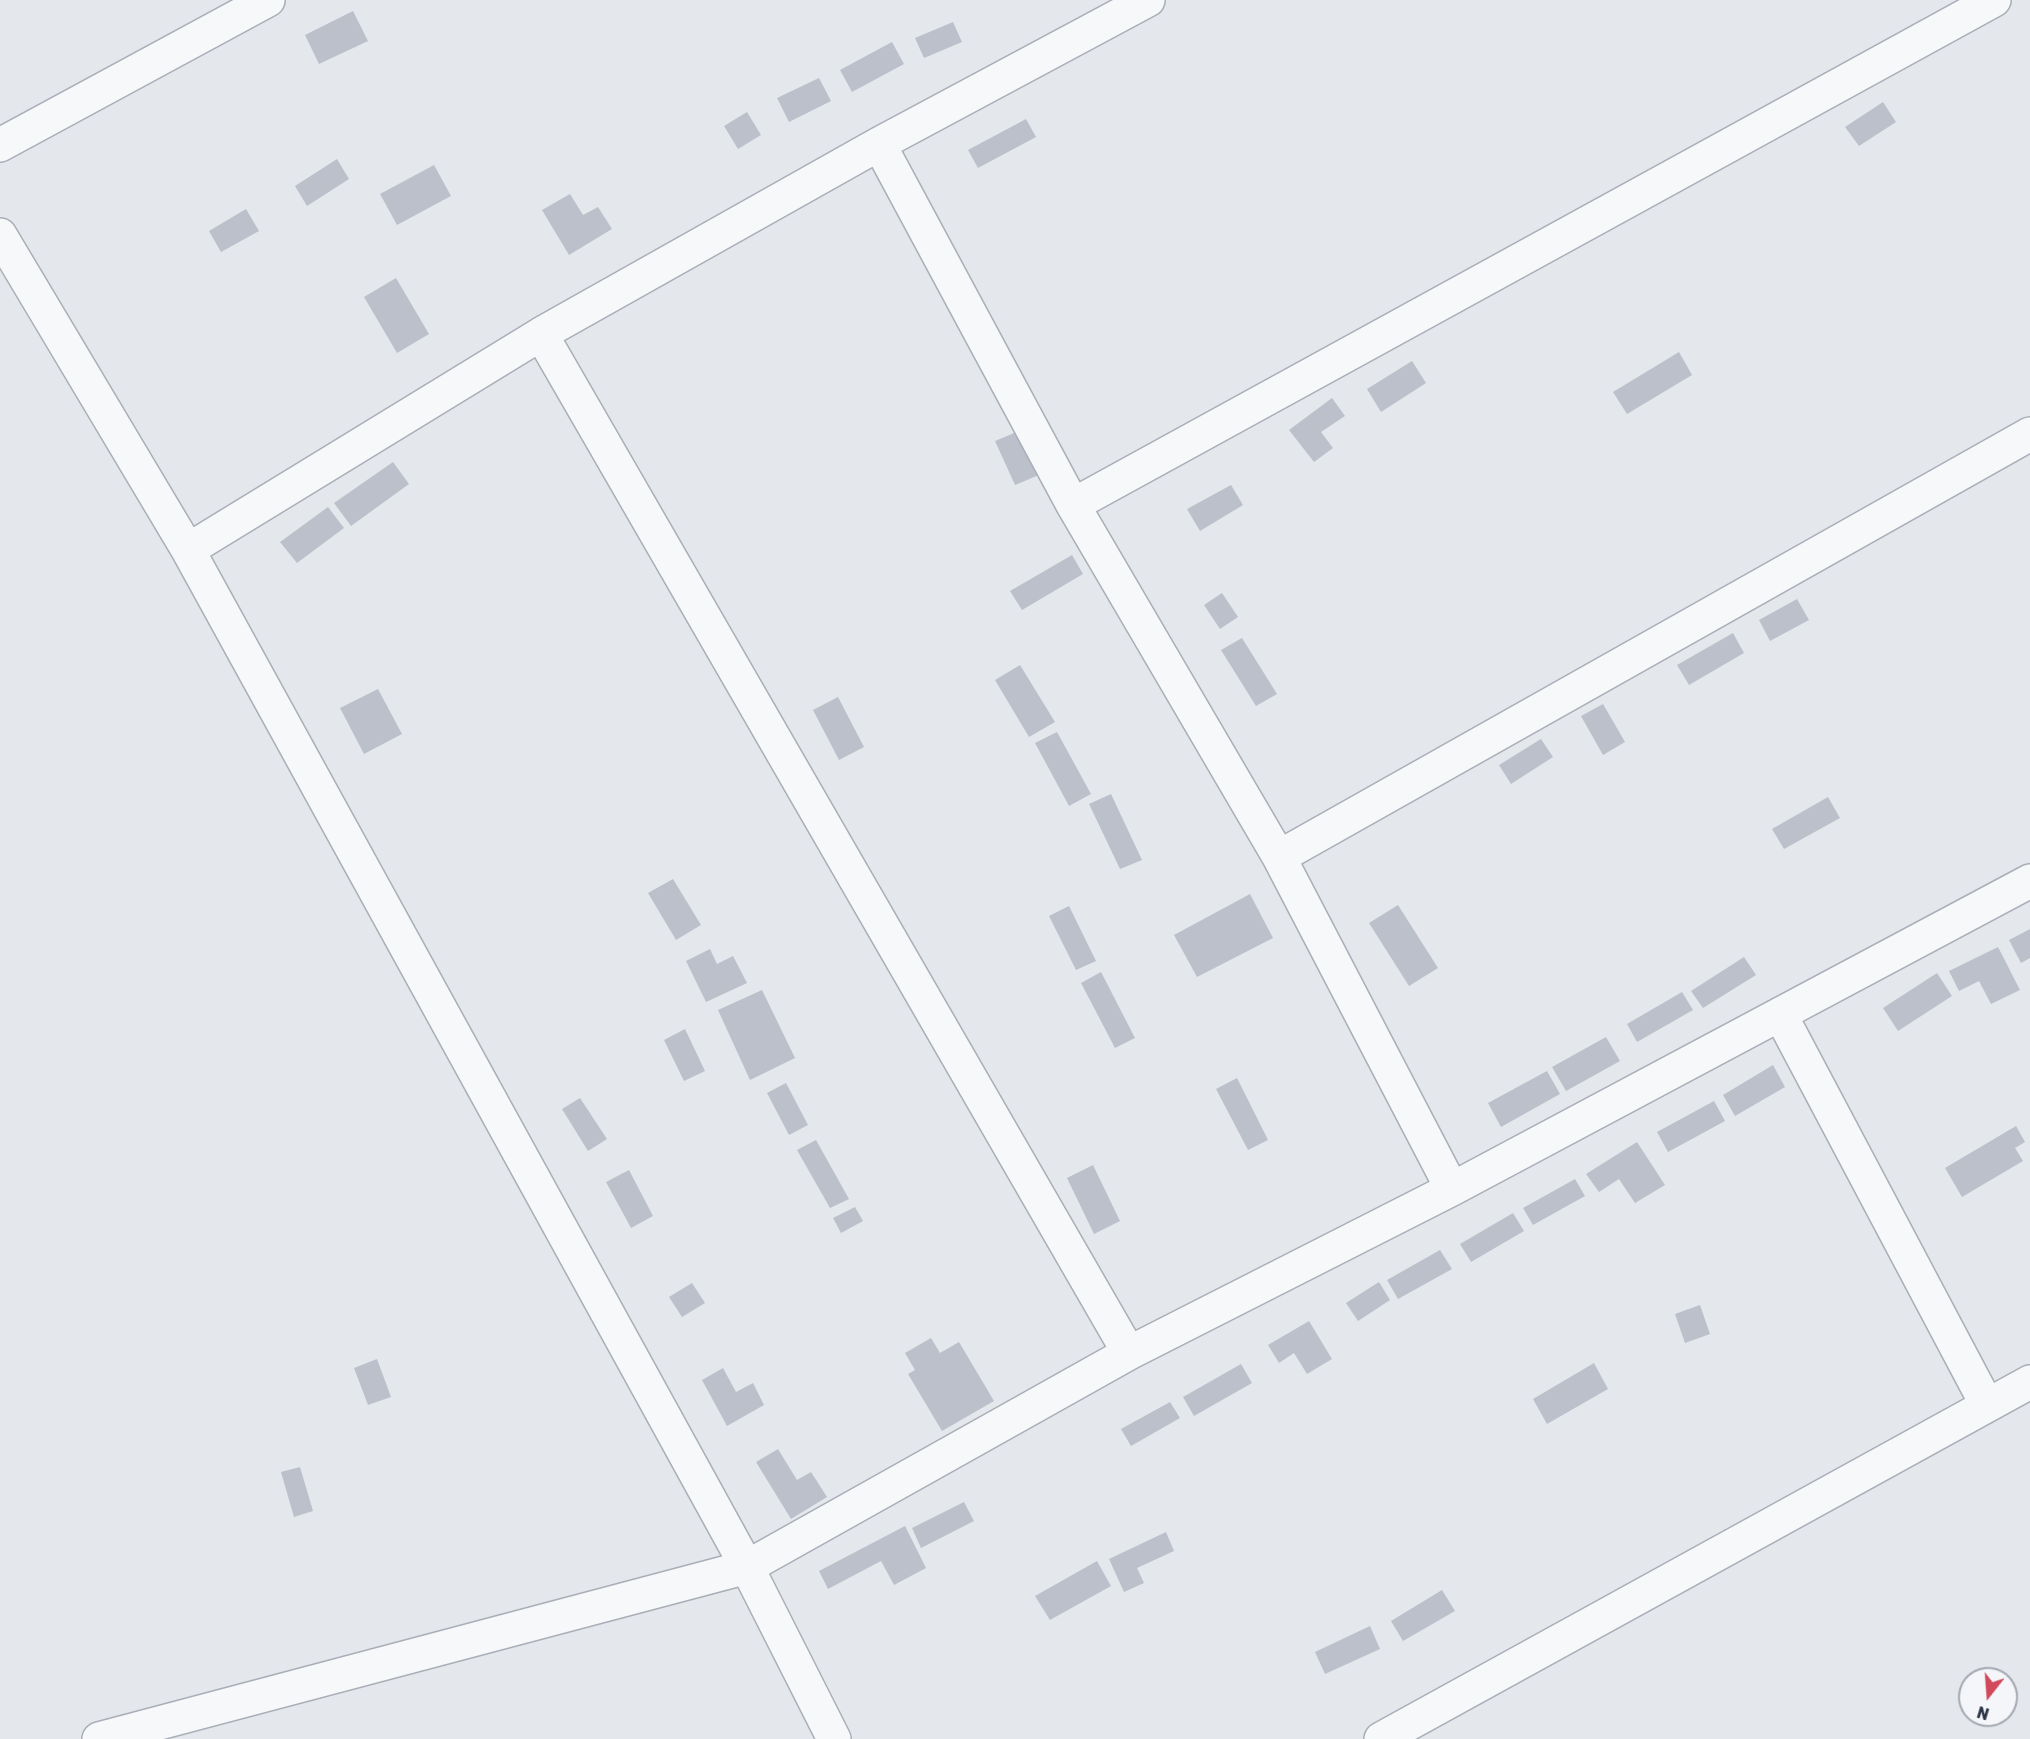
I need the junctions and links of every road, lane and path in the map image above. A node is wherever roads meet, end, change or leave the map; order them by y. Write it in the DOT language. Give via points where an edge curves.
graph roads {
  1 [pos="268,0"];
  2 [pos="1148,0"];
  3 [pos="1994,0"];
  4 [pos="879,144"];
  5 [pos="0,145"];
  6 [pos="0,235"];
  7 [pos="541,334"];
  8 [pos="2030,434"];
  9 [pos="1073,505"];
  10 [pos="188,550"];
  11 [pos="1279,857"];
  12 [pos="2030,881"];
  13 [pos="1780,1014"];
  14 [pos="1452,1190"];
  15 [pos="1129,1353"];
  16 [pos="2030,1382"];
  17 [pos="1988,1405"];
  18 [pos="747,1567"];
  19 [pos="99,1739"];
  20 [pos="834,1739"];
  21 [pos="1381,1739"];
  1 -- 5 [label="street"];
  2 -- 4 [label="street"];
  3 -- 9 [label="street"];
  4 -- 7 [label="street"];
  4 -- 9 [label="street"];
  6 -- 10 [label="street"];
  7 -- 10 [label="street"];
  7 -- 15 [label="street"];
  8 -- 11 [label="street"];
  9 -- 11 [label="street"];
  10 -- 18 [label="street"];
  11 -- 14 [label="street"];
  12 -- 13 [label="street"];
  13 -- 14 [label="street"];
  13 -- 17 [label="street"];
  14 -- 15 [label="street"];
  15 -- 18 [label="street"];
  16 -- 17 [label="street"];
  17 -- 21 [label="street"];
  18 -- 19 [label="street"];
  18 -- 20 [label="street"];
}
